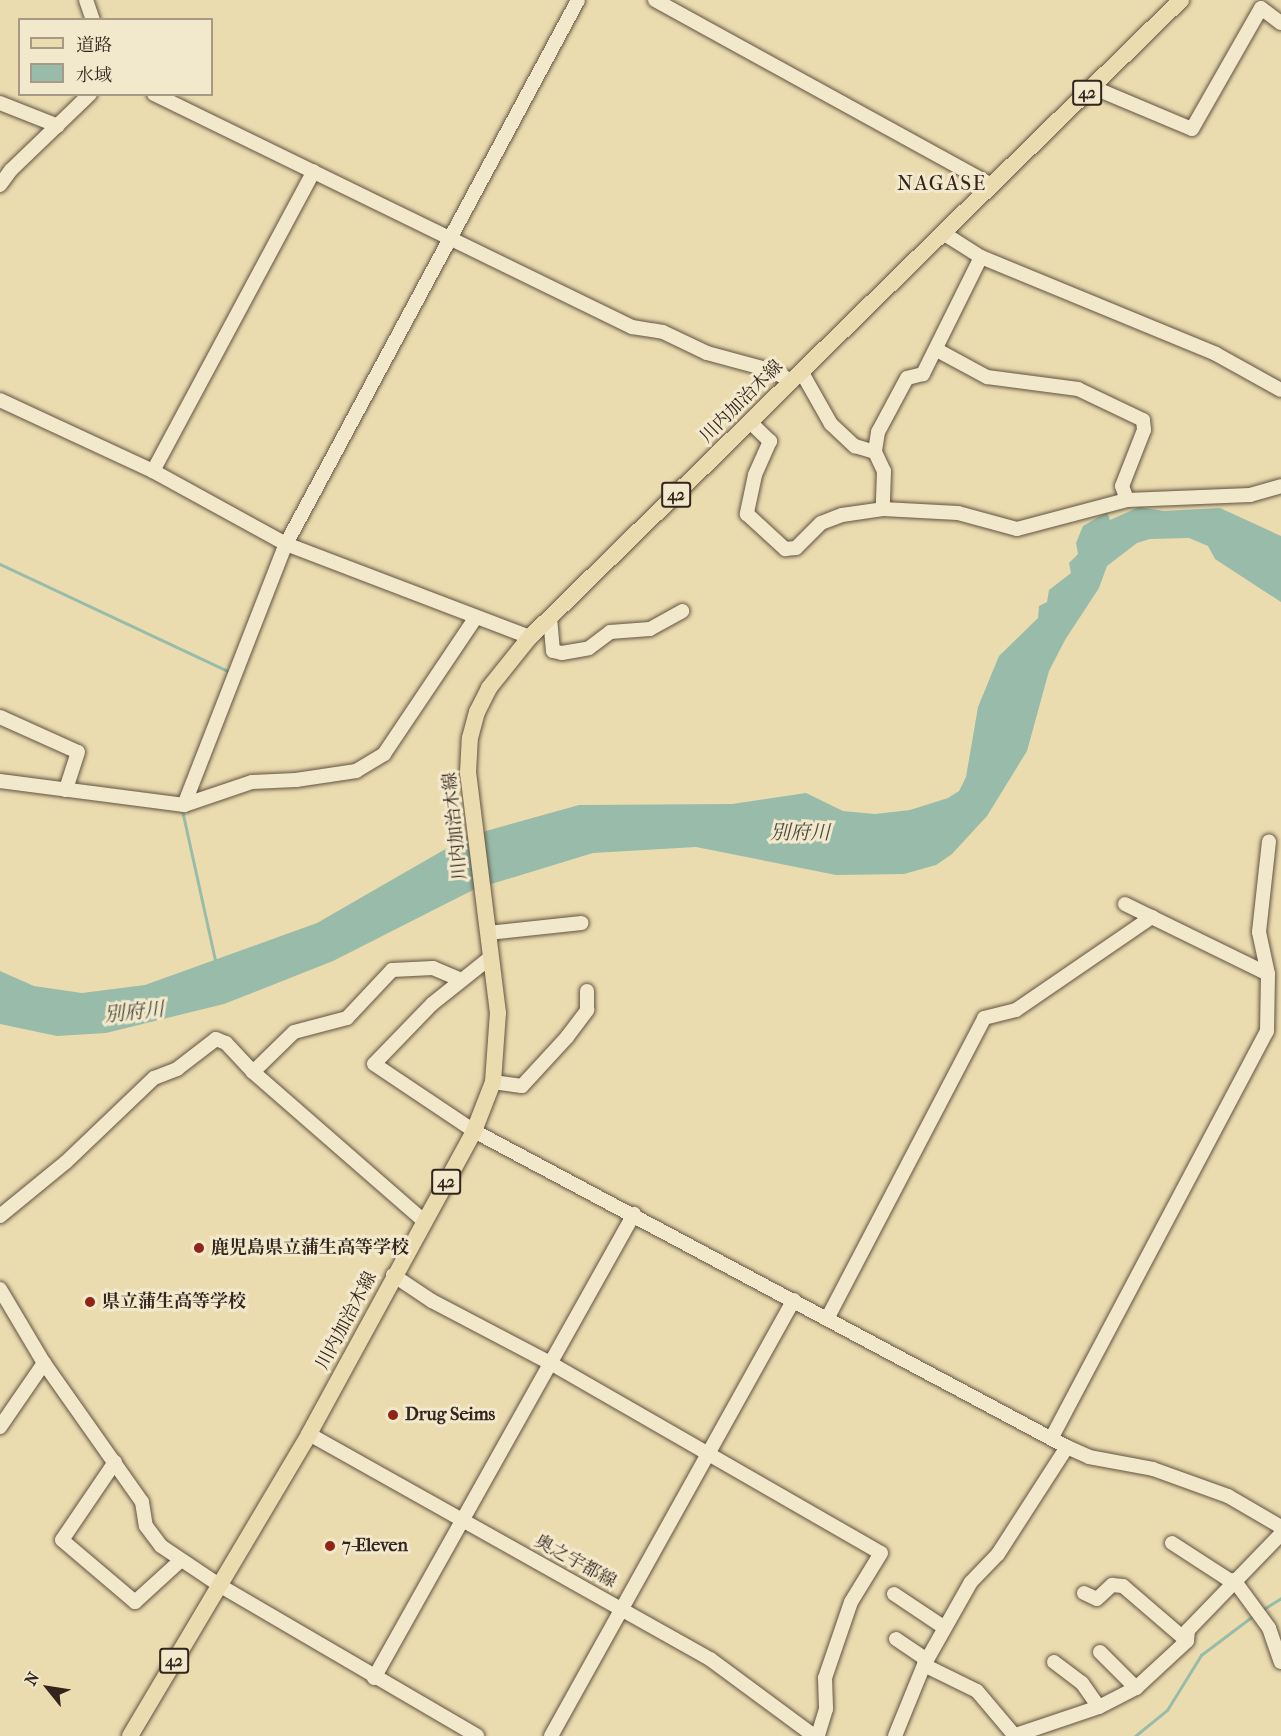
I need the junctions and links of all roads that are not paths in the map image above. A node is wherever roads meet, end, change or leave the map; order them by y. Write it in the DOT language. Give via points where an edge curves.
graph roads {
  1 [pos="86,0"];
  2 [pos="578,0"];
  3 [pos="655,0"];
  4 [pos="1181,0"];
  5 [pos="92,18"];
  6 [pos="1281,23"];
  7 [pos="1092,87"];
  8 [pos="88,96"];
  9 [pos="158,96"];
  10 [pos="0,103"];
  11 [pos="58,126"];
  12 [pos="314,171"];
  13 [pos="0,185"];
  14 [pos="991,185"];
  15 [pos="943,233"];
  16 [pos="450,238"];
  17 [pos="981,257"];
  18 [pos="937,350"];
  19 [pos="797,376"];
  20 [pos="1281,390"];
  21 [pos="0,400"];
  22 [pos="750,422"];
  23 [pos="875,452"];
  24 [pos="153,471"];
  25 [pos="1281,486"];
  26 [pos="1127,500"];
  27 [pos="883,509"];
  28 [pos="286,544"];
  29 [pos="682,611"];
  30 [pos="476,617"];
  31 [pos="550,617"];
  32 [pos="530,637"];
  33 [pos="0,717"];
  34 [pos="0,781"];
  35 [pos="66,790"];
  36 [pos="184,805"];
  37 [pos="1269,842"];
  38 [pos="1125,904"];
  39 [pos="1152,917"];
  40 [pos="581,923"];
  41 [pos="488,933"];
  42 [pos="491,957"];
  43 [pos="1268,974"];
  44 [pos="461,980"];
  45 [pos="587,991"];
  46 [pos="1274,1031"];
  47 [pos="254,1072"];
  48 [pos="493,1082"];
  49 [pos="474,1131"];
  50 [pos="633,1214"];
  51 [pos="0,1216"];
  52 [pos="424,1221"];
  53 [pos="393,1275"];
  54 [pos="0,1289"];
  55 [pos="794,1300"];
  56 [pos="828,1317"];
  57 [pos="44,1363"];
  58 [pos="552,1364"];
  59 [pos="0,1427"];
  60 [pos="309,1434"];
  61 [pos="1052,1437"];
  62 [pos="1067,1447"];
  63 [pos="709,1455"];
  64 [pos="115,1462"];
  65 [pos="464,1520"];
  66 [pos="1281,1527"];
  67 [pos="1281,1534"];
  68 [pos="1172,1543"];
  69 [pos="180,1561"];
  70 [pos="1233,1581"];
  71 [pos="219,1585"];
  72 [pos="1084,1593"];
  73 [pos="894,1594"];
  74 [pos="624,1610"];
  75 [pos="945,1628"];
  76 [pos="896,1639"];
  77 [pos="1187,1641"];
  78 [pos="1100,1652"];
  79 [pos="1053,1662"];
  80 [pos="1281,1662"];
  81 [pos="926,1663"];
  82 [pos="374,1678"];
  83 [pos="1136,1688"];
  84 [pos="1099,1707"];
  85 [pos="130,1736"];
  86 [pos="477,1736"];
  87 [pos="551,1736"];
  88 [pos="816,1736"];
  89 [pos="895,1736"];
  90 [pos="1014,1736"];
  1 -- 5 [label="street"];
  2 -- 16 [label="street"];
  3 -- 14 [label="street"];
  4 -- 7 [label="main road, 川内加治木線 / 42"];
  6 -- 7 [label="street" via="1261,8 1192,129"];
  7 -- 14 [label="main road, 川内加治木線 / 42"];
  8 -- 11 [label="street"];
  9 -- 12 [label="street"];
  10 -- 11 [label="street"];
  11 -- 13 [label="street"];
  12 -- 16 [label="street"];
  12 -- 24 [label="street"];
  14 -- 15 [label="main road, 川内加治木線 / 42"];
  15 -- 17 [label="street"];
  15 -- 19 [label="main road, 川内加治木線 / 42"];
  16 -- 19 [label="street" via="632,327 663,332 707,353"];
  16 -- 28 [label="street"];
  17 -- 18 [label="street"];
  17 -- 20 [label="street" via="1216,354"];
  18 -- 23 [label="street" via="923,374 907,378 878,432"];
  18 -- 26 [label="street" via="987,376 1078,388 1143,420 1144,430 1122,486"];
  19 -- 22 [label="main road, 川内加治木線 / 42"];
  19 -- 23 [label="street" via="831,424 855,446"];
  21 -- 24 [label="street"];
  22 -- 27 [label="street" via="770,441 755,475 747,514 785,549 796,548 821,523 842,515"];
  22 -- 31 [label="main road, 川内加治木線 / 42"];
  23 -- 27 [label="street" via="884,471"];
  24 -- 28 [label="street"];
  25 -- 26 [label="street" via="1250,495"];
  26 -- 27 [label="street" via="1017,530 957,513"];
  28 -- 30 [label="street"];
  28 -- 36 [label="street"];
  29 -- 31 [label="street" via="650,629 610,632 589,648 562,653 554,651"];
  30 -- 32 [label="street"];
  30 -- 36 [label="street" via="416,709 373,764 356,771 296,780 252,782"];
  31 -- 32 [label="main road, 川内加治木線 / 42"];
  32 -- 41 [label="main road, 川内加治木線 / 42" via="504,665 477,712 468,773"];
  33 -- 35 [label="street" via="78,752"];
  34 -- 35 [label="street"];
  35 -- 36 [label="street"];
  37 -- 43 [label="street" via="1259,932"];
  38 -- 39 [label="street"];
  39 -- 43 [label="street"];
  39 -- 56 [label="street" via="1016,1010 984,1018"];
  40 -- 41 [label="street"];
  41 -- 42 [label="main road, 川内加治木線 / 42"];
  42 -- 44 [label="street"];
  42 -- 48 [label="main road, 川内加治木線 / 42" via="498,1013"];
  43 -- 46 [label="street"];
  44 -- 47 [label="street" via="434,968 392,970 347,1018 294,1032"];
  44 -- 49 [label="street" via="374,1064"];
  45 -- 48 [label="street" via="587,1010 522,1086"];
  46 -- 61 [label="street"];
  47 -- 51 [label="street" via="226,1043 216,1039 208,1043 177,1069 154,1078 66,1162"];
  47 -- 52 [label="street"];
  48 -- 49 [label="main road, 川内加治木線 / 42"];
  49 -- 50 [label="street"];
  49 -- 52 [label="main road, 川内加治木線 / 42"];
  50 -- 55 [label="street"];
  50 -- 58 [label="street"];
  52 -- 53 [label="main road, 川内加治木線 / 42"];
  53 -- 58 [label="street" via="432,1301"];
  53 -- 60 [label="main road, 川内加治木線 / 42"];
  54 -- 57 [label="street"];
  55 -- 56 [label="street"];
  55 -- 63 [label="street"];
  56 -- 61 [label="street"];
  57 -- 59 [label="street"];
  57 -- 64 [label="street"];
  58 -- 63 [label="street"];
  58 -- 65 [label="street"];
  60 -- 65 [label="street, 奥之宇都線"];
  60 -- 71 [label="main road, 川内加治木線 / 42"];
  61 -- 62 [label="street"];
  62 -- 66 [label="street" via="1089,1457 1153,1469 1228,1496"];
  62 -- 75 [label="street" via="998,1554 971,1582"];
  63 -- 74 [label="street"];
  63 -- 88 [label="street" via="881,1553 851,1602 825,1678 826,1709"];
  64 -- 69 [label="street" via="142,1502 146,1526 161,1546"];
  64 -- 69 [label="street" via="62,1540 135,1602"];
  65 -- 74 [label="street, 奥之宇都線"];
  65 -- 82 [label="street"];
  67 -- 70 [label="street"];
  68 -- 70 [label="street"];
  69 -- 71 [label="street"];
  70 -- 77 [label="street" via="1188,1630"];
  70 -- 80 [label="street" via="1258,1612"];
  71 -- 82 [label="street"];
  71 -- 85 [label="main road, 川内加治木線 / 42"];
  72 -- 77 [label="street" via="1097,1599 1112,1585 1123,1586"];
  73 -- 75 [label="street"];
  74 -- 87 [label="street"];
  74 -- 88 [label="street, 奥之宇都線" via="729,1671"];
  75 -- 81 [label="street"];
  76 -- 81 [label="street"];
  77 -- 83 [label="street"];
  78 -- 83 [label="street"];
  79 -- 84 [label="street" via="1082,1683"];
  81 -- 89 [label="street"];
  81 -- 90 [label="street" via="976,1691"];
  82 -- 86 [label="street"];
  83 -- 84 [label="street"];
  84 -- 90 [label="street"];
}
